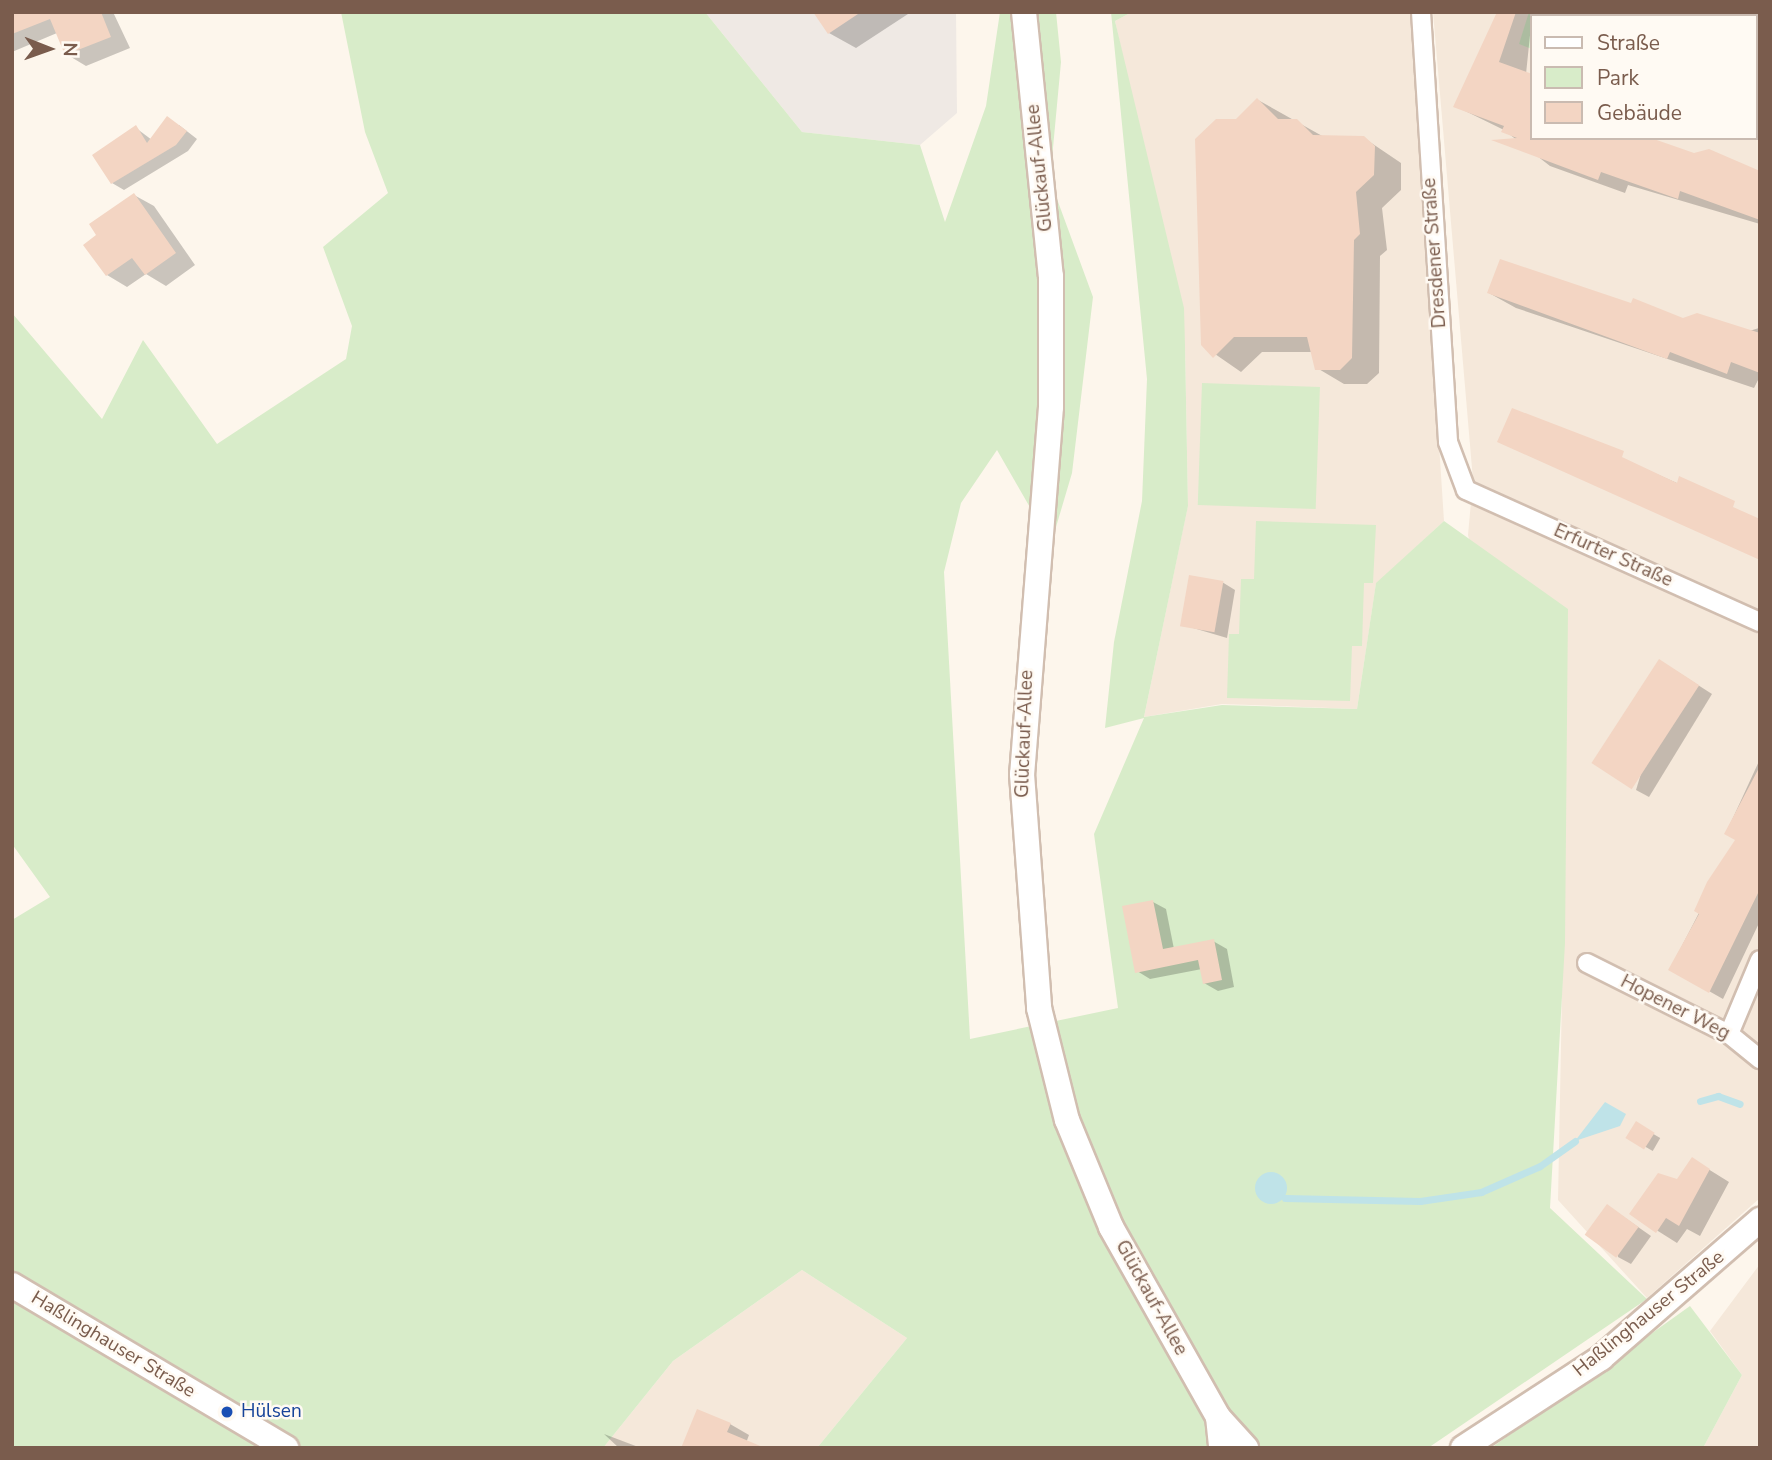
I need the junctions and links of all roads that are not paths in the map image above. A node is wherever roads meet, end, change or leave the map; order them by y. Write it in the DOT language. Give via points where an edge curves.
graph roads {
  1 [pos="1024,12"];
  2 [pos="1421,12"];
  3 [pos="1466,490"];
  4 [pos="1760,622"];
  5 [pos="1760,960"];
  6 [pos="1587,963"];
  7 [pos="1729,1034"];
  8 [pos="1760,1059"];
  9 [pos="1760,1220"];
  10 [pos="12,1285"];
  11 [pos="1218,1417"];
  12 [pos="286,1448"];
  13 [pos="1221,1448"];
  14 [pos="1246,1448"];
  15 [pos="1463,1448"];
  1 -- 11 [label="main road, Glückauf-Allee" via="1051,276 1051,407 1022,774 1039,1008 1067,1120 1111,1227"];
  2 -- 3 [label="street, Dresdener Straße" via="1447,435"];
  3 -- 4 [label="street, Erfurter Straße"];
  5 -- 7 [label="street"];
  6 -- 7 [label="street, Hopener Weg"];
  7 -- 8 [label="street, Hopener Weg"];
  9 -- 15 [label="main road, Haßlinghauser Straße" via="1601,1359"];
  10 -- 12 [label="main road, Haßlinghauser Straße"];
  11 -- 13 [label="main road, Glückauf-Allee"];
  11 -- 14 [label="main road, Glückauf-Allee"];
}
